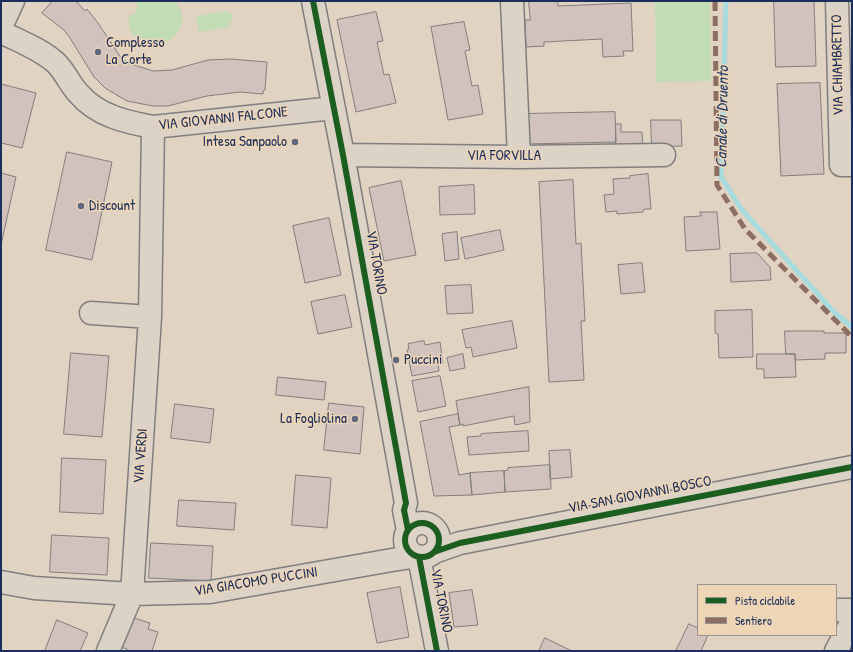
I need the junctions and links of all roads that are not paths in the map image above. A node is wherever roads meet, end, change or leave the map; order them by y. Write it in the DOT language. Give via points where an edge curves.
graph roads {
  1 [pos="13,1"];
  2 [pos="313,1"];
  3 [pos="512,1"];
  4 [pos="837,1"];
  5 [pos="1,27"];
  6 [pos="1,32"];
  7 [pos="334,108"];
  8 [pos="153,127"];
  9 [pos="343,155"];
  10 [pos="664,155"];
  11 [pos="518,157"];
  12 [pos="852,165"];
  13 [pos="91,313"];
  14 [pos="150,318"];
  15 [pos="852,467"];
  16 [pos="417,544"];
  17 [pos="1,582"];
  18 [pos="132,594"];
  19 [pos="837,610"];
  20 [pos="852,610"];
  21 [pos="852,621"];
  22 [pos="108,651"];
  23 [pos="438,651"];
  24 [pos="836,651"];
  1 -- 5 [label="street"];
  2 -- 7 [label="street, VIA TORINO"];
  3 -- 11 [label="street"];
  4 -- 12 [label="street, VIA CHIAMBRETTO" via="841,165"];
  6 -- 8 [label="street, VIA GIOVANNI FALCONE" via="43,53 56,63 78,94 100,112"];
  7 -- 8 [label="street, VIA GIOVANNI FALCONE"];
  7 -- 9 [label="street, VIA TORINO"];
  8 -- 14 [label="street, VIA VERDI"];
  9 -- 11 [label="street, VIA FORVILLA"];
  9 -- 16 [label="street, VIA TORINO" via="406,503"];
  10 -- 11 [label="street, VIA FORVILLA"];
  13 -- 14 [label="street"];
  14 -- 18 [label="street, VIA VERDI"];
  15 -- 16 [label="street, VIA SAN GIOVANNI BOSCO" via="460,543"];
  16 -- 18 [label="street, VIA GIACOMO PUCCINI" via="210,592"];
  16 -- 23 [label="street, VIA TORINO"];
  17 -- 18 [label="street, VIA GIACOMO PUCCINI" via="34,588"];
  18 -- 22 [label="street, VIA VERDI"];
  19 -- 20 [label="street"];
  21 -- 24 [label="street"];
}
